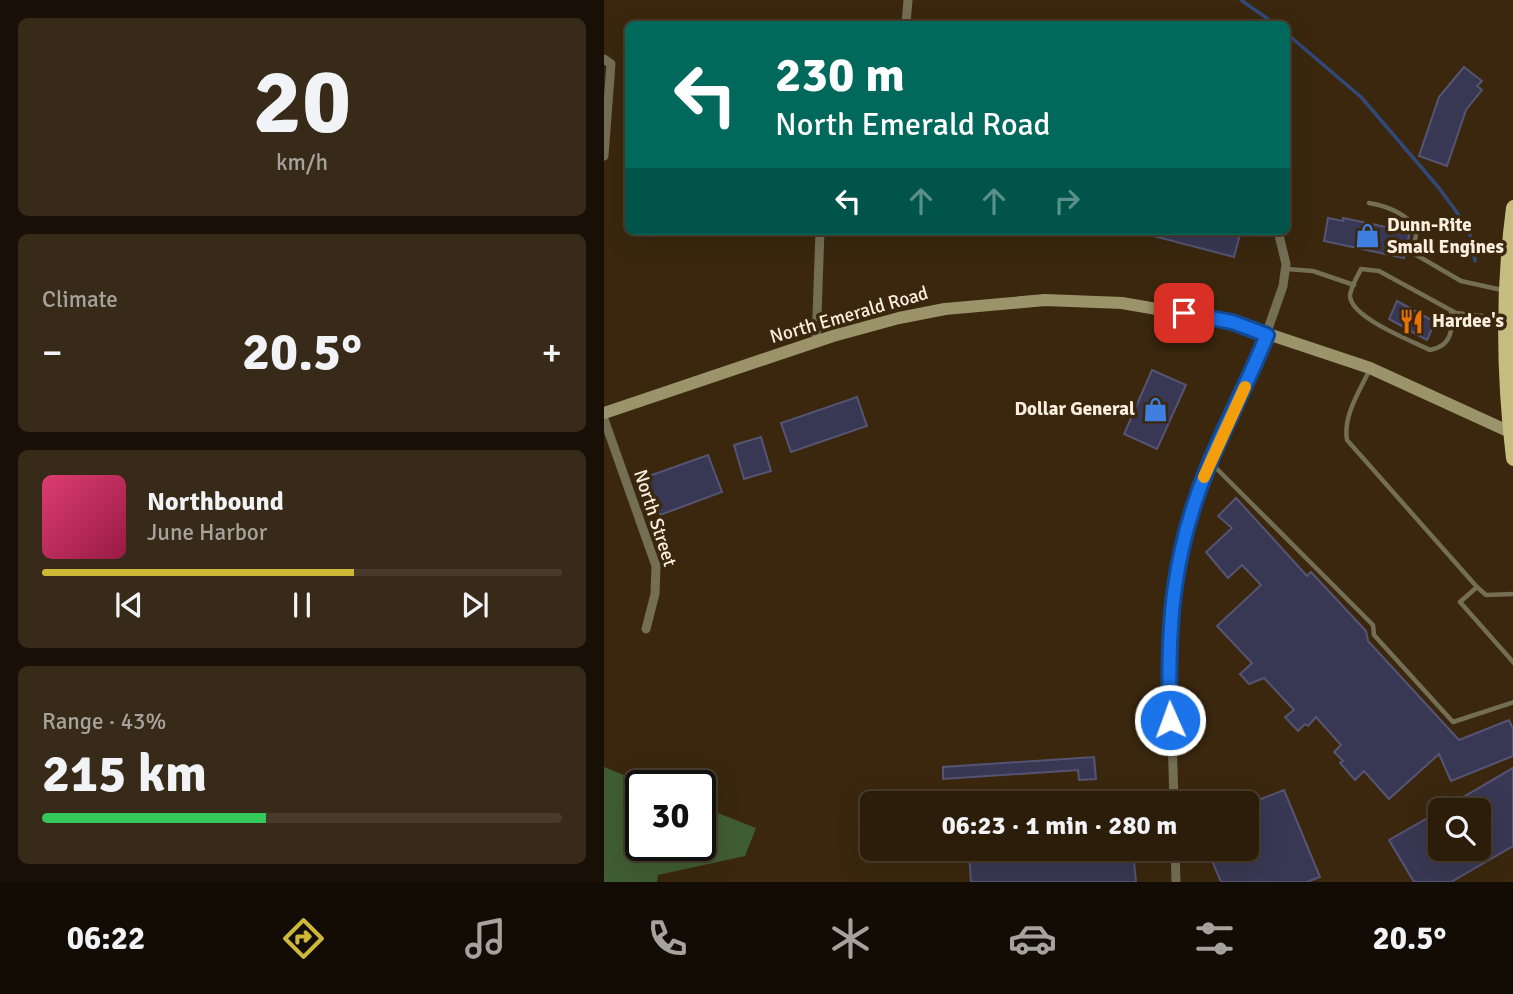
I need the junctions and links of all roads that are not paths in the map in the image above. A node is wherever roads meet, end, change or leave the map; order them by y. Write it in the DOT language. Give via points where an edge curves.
graph roads {
  1 [pos="908,0"];
  2 [pos="906,21"];
  3 [pos="604,59"];
  4 [pos="604,156"];
  5 [pos="1369,203"];
  6 [pos="1513,208"];
  7 [pos="820,235"];
  8 [pos="1279,235"];
  9 [pos="1286,269"];
  10 [pos="1354,285"];
  11 [pos="1506,290"];
  12 [pos="1451,311"];
  13 [pos="1506,319"];
  14 [pos="1267,335"];
  15 [pos="816,342"];
  16 [pos="1370,368"];
  17 [pos="604,414"];
  18 [pos="604,419"];
  19 [pos="1511,423"];
  20 [pos="1513,458"];
  21 [pos="1210,462"];
  22 [pos="1477,587"];
  23 [pos="1513,594"];
  24 [pos="646,629"];
  25 [pos="1513,663"];
  26 [pos="1513,702"];
  27 [pos="1173,791"];
  28 [pos="1175,861"];
  29 [pos="1176,882"];
  1 -- 2 [label="street"];
  3 -- 4 [label="street" via="611,64"];
  5 -- 11 [label="lane" via="1409,219 1417,228 1413,253 1461,281"];
  6 -- 11 [label="highway"];
  7 -- 15 [label="street"];
  8 -- 9 [label="street"];
  9 -- 10 [label="lane" via="1313,271"];
  9 -- 14 [label="street"];
  10 -- 12 [label="lane" via="1361,270 1379,271"];
  10 -- 12 [label="lane" via="1350,299 1363,316 1430,350 1450,338"];
  11 -- 13 [label="highway"];
  12 -- 13 [label="lane"];
  13 -- 19 [label="highway"];
  14 -- 15 [label="main road, North Emerald Road" via="1232,322 1166,309 1045,300 945,309"];
  14 -- 16 [label="main road, North Emerald Road"];
  14 -- 21 [label="street"];
  15 -- 17 [label="main road, North Emerald Road"];
  16 -- 19 [label="main road, North Emerald Road"];
  16 -- 22 [label="lane" via="1348,418 1347,440"];
  18 -- 24 [label="street, North Street" via="656,566"];
  19 -- 20 [label="highway"];
  21 -- 26 [label="lane" via="1373,625 1374,635 1453,722"];
  21 -- 27 [label="street" via="1187,526 1171,604 1168,665"];
  22 -- 23 [label="lane" via="1486,594"];
  22 -- 25 [label="lane" via="1460,602"];
  28 -- 29 [label="street"];
}
